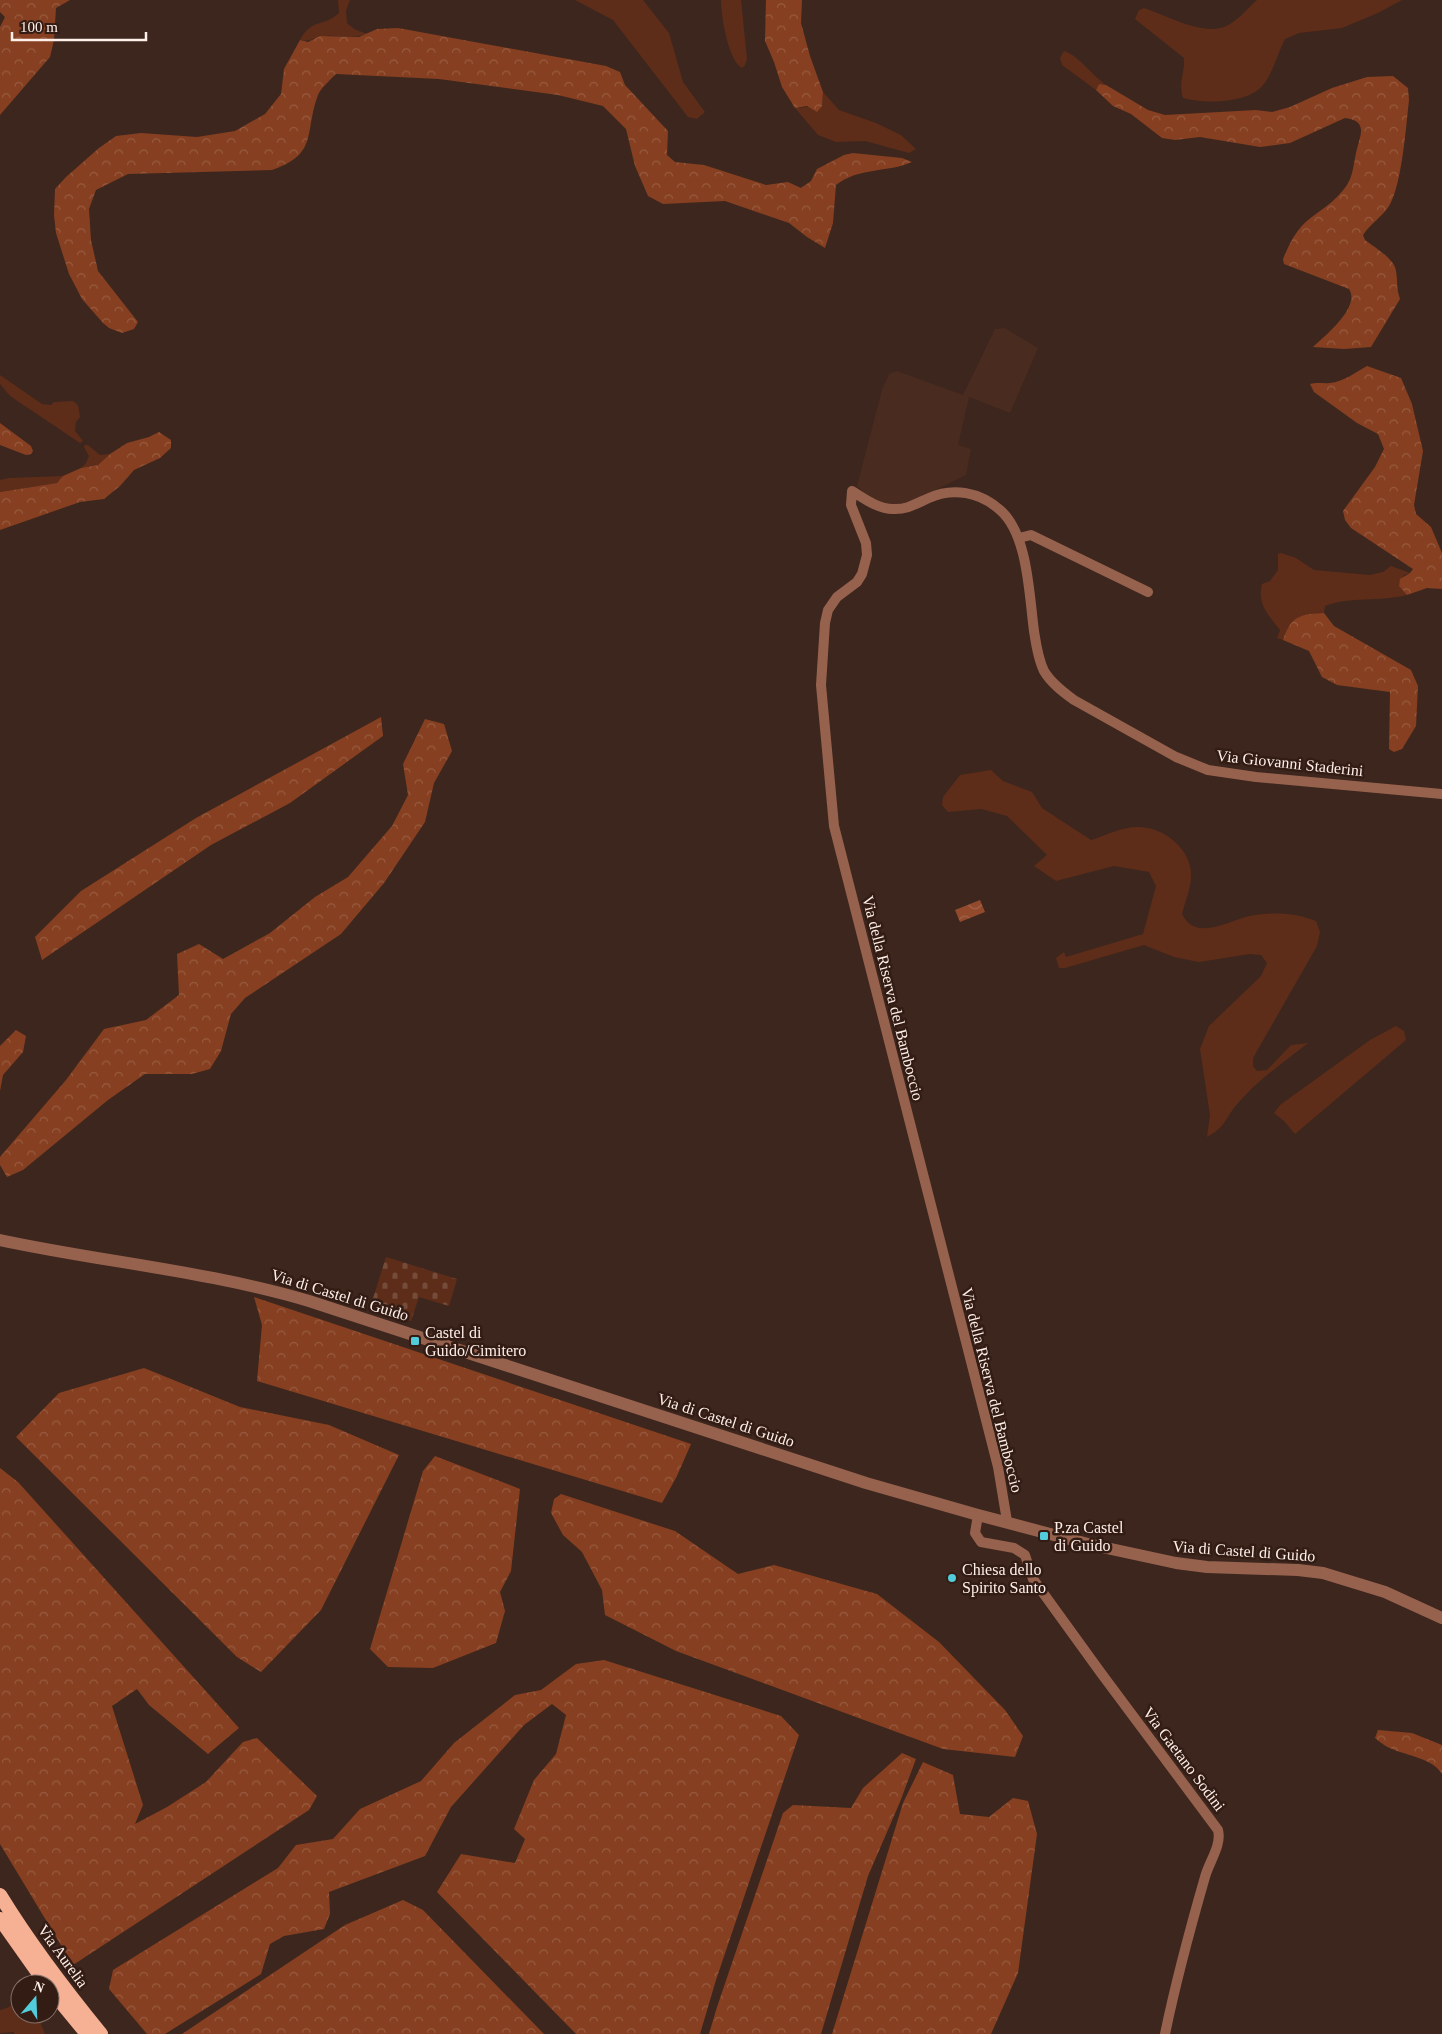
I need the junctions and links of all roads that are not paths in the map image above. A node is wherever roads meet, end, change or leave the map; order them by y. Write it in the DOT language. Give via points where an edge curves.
graph roads {
  1 [pos="852,491"];
  2 [pos="1019,538"];
  3 [pos="1148,592"];
  4 [pos="1442,794"];
  5 [pos="0,1240"];
  6 [pos="978,1515"];
  7 [pos="1007,1521"];
  8 [pos="1442,1618"];
  9 [pos="0,1895"];
  10 [pos="0,1918"];
  11 [pos="42,1974"];
  12 [pos="45,1974"];
  13 [pos="60,1995"];
  14 [pos="67,2002"];
  15 [pos="87,2034"];
  16 [pos="101,2034"];
  17 [pos="1165,2034"];
  1 -- 2 [label="street, Via Giovanni Staderini" via="879,506 894,510 940,494 972,494 990,502 1004,514 1014,525"];
  1 -- 7 [label="street, Via della Riserva del Bamboccio" via="851,505 868,555 857,582 837,597 828,610 821,685 834,826 998,1467"];
  2 -- 3 [label="street" via="1031,535"];
  2 -- 4 [label="street, Via Giovanni Staderini" via="1042,667 1061,690 1093,711 1180,760 1208,770 1256,778"];
  5 -- 6 [label="street, Via di Castel di Guido" via="219,1278 304,1299 866,1483"];
  6 -- 7 [label="street, Via di Castel di Guido"];
  6 -- 17 [label="street, Via Gaetano Sodini" via="975,1533 981,1542 1014,1548 1025,1555 1033,1579 1218,1830 1219,1841 1208,1865 1182,1956"];
  7 -- 8 [label="street, Via di Castel di Guido" via="1088,1544 1176,1563 1323,1573 1385,1592"];
  9 -- 12 [label="highway, Via Aurelia"];
  10 -- 11 [label="highway, Via Aurelia"];
  13 -- 14 [label="highway, Via Aurelia"];
  14 -- 15 [label="highway, Via Aurelia"];
  14 -- 16 [label="highway, Via Aurelia"];
}
